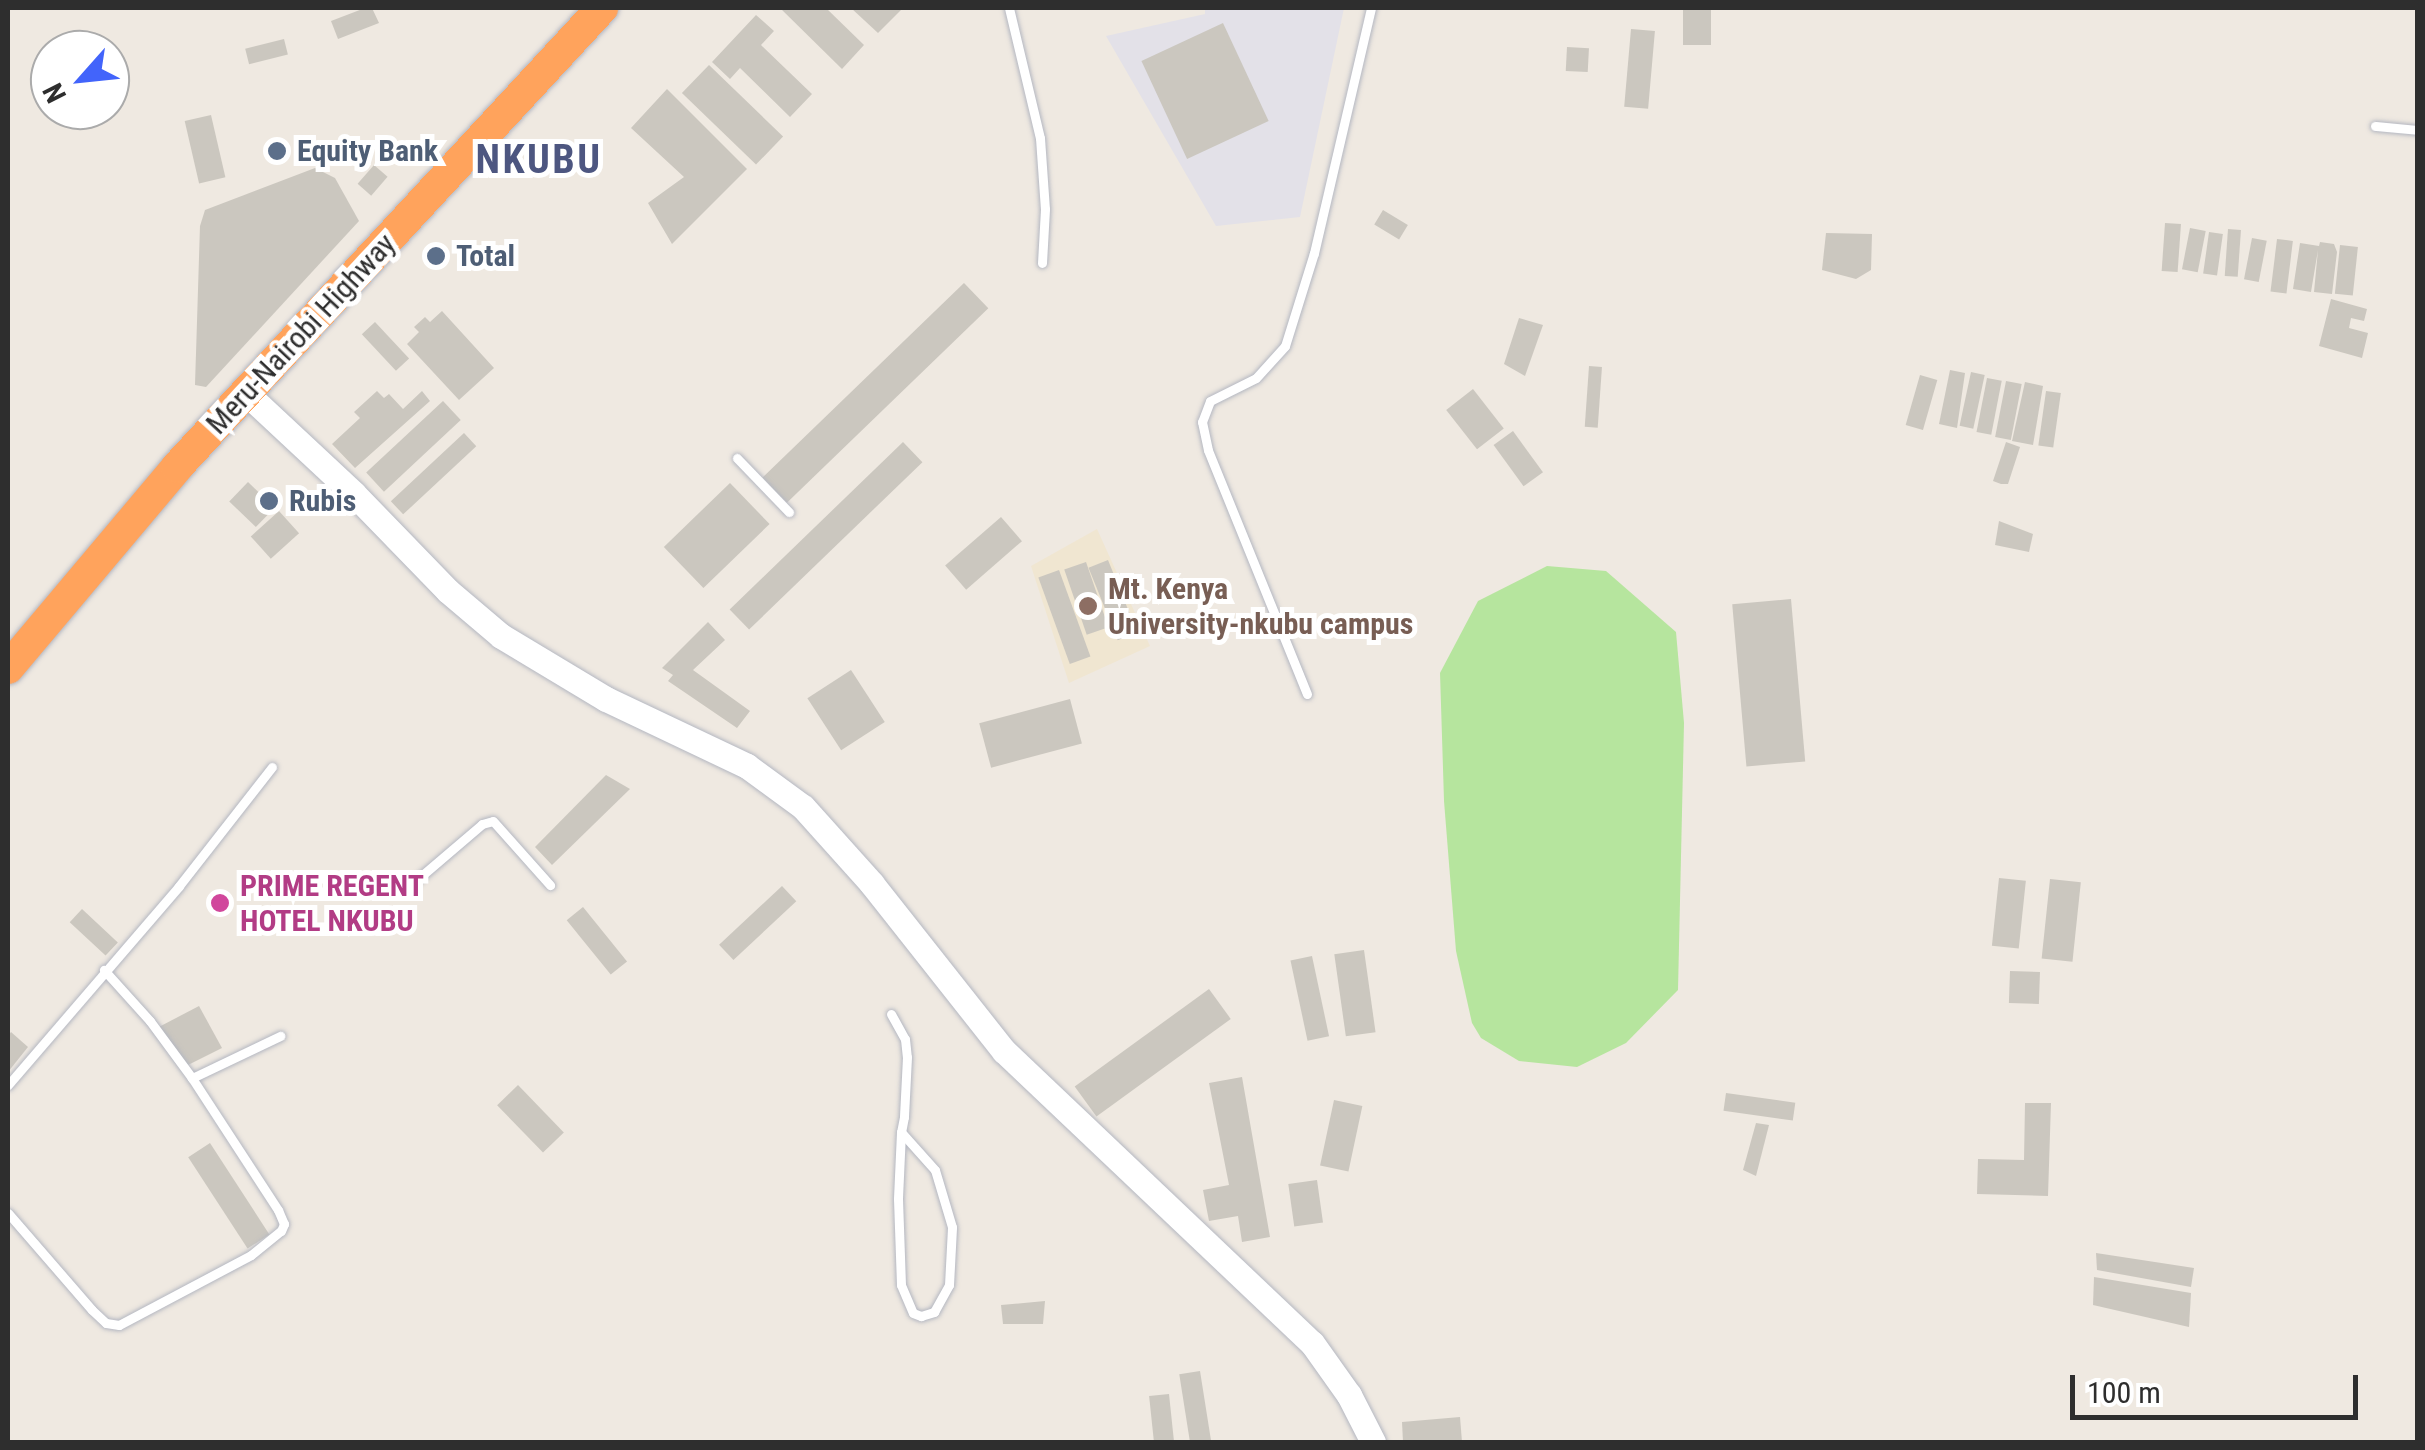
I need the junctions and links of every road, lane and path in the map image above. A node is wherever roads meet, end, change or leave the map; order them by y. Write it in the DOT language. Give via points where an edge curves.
graph roads {
  1 [pos="602,8"];
  2 [pos="1009,8"];
  3 [pos="1371,8"];
  4 [pos="2376,126"];
  5 [pos="2418,130"];
  6 [pos="1042,262"];
  7 [pos="247,394"];
  8 [pos="736,458"];
  9 [pos="789,512"];
  10 [pos="8,668"];
  11 [pos="1308,694"];
  12 [pos="272,767"];
  13 [pos="550,885"];
  14 [pos="406,889"];
  15 [pos="104,970"];
  16 [pos="892,1014"];
  17 [pos="280,1036"];
  18 [pos="192,1078"];
  19 [pos="8,1085"];
  20 [pos="901,1132"];
  21 [pos="8,1213"];
  22 [pos="1373,1442"];
  1 -- 7 [label="highway, Meru-Nairobi Highway"];
  2 -- 6 [label="lane" via="1043,161"];
  3 -- 11 [label="lane" via="1341,147 1285,346 1256,378 1210,402 1202,422"];
  4 -- 5 [label="lane"];
  7 -- 10 [label="highway, Meru-Nairobi Highway"];
  7 -- 22 [label="street" via="501,636 606,699 747,766 804,807 1004,1052 1312,1343 1350,1395"];
  8 -- 9 [label="lane"];
  12 -- 15 [label="lane"];
  13 -- 14 [label="lane" via="493,821"];
  15 -- 18 [label="lane"];
  15 -- 19 [label="lane"];
  16 -- 20 [label="lane" via="907,1057"];
  17 -- 18 [label="lane"];
  18 -- 21 [label="lane" via="278,1210 284,1224 272,1240 118,1325 92,1310"];
  20 -- 20 [label="lane" via="901,1285 913,1313 921,1316 934,1312 950,1285 952,1227 936,1170"];
}
